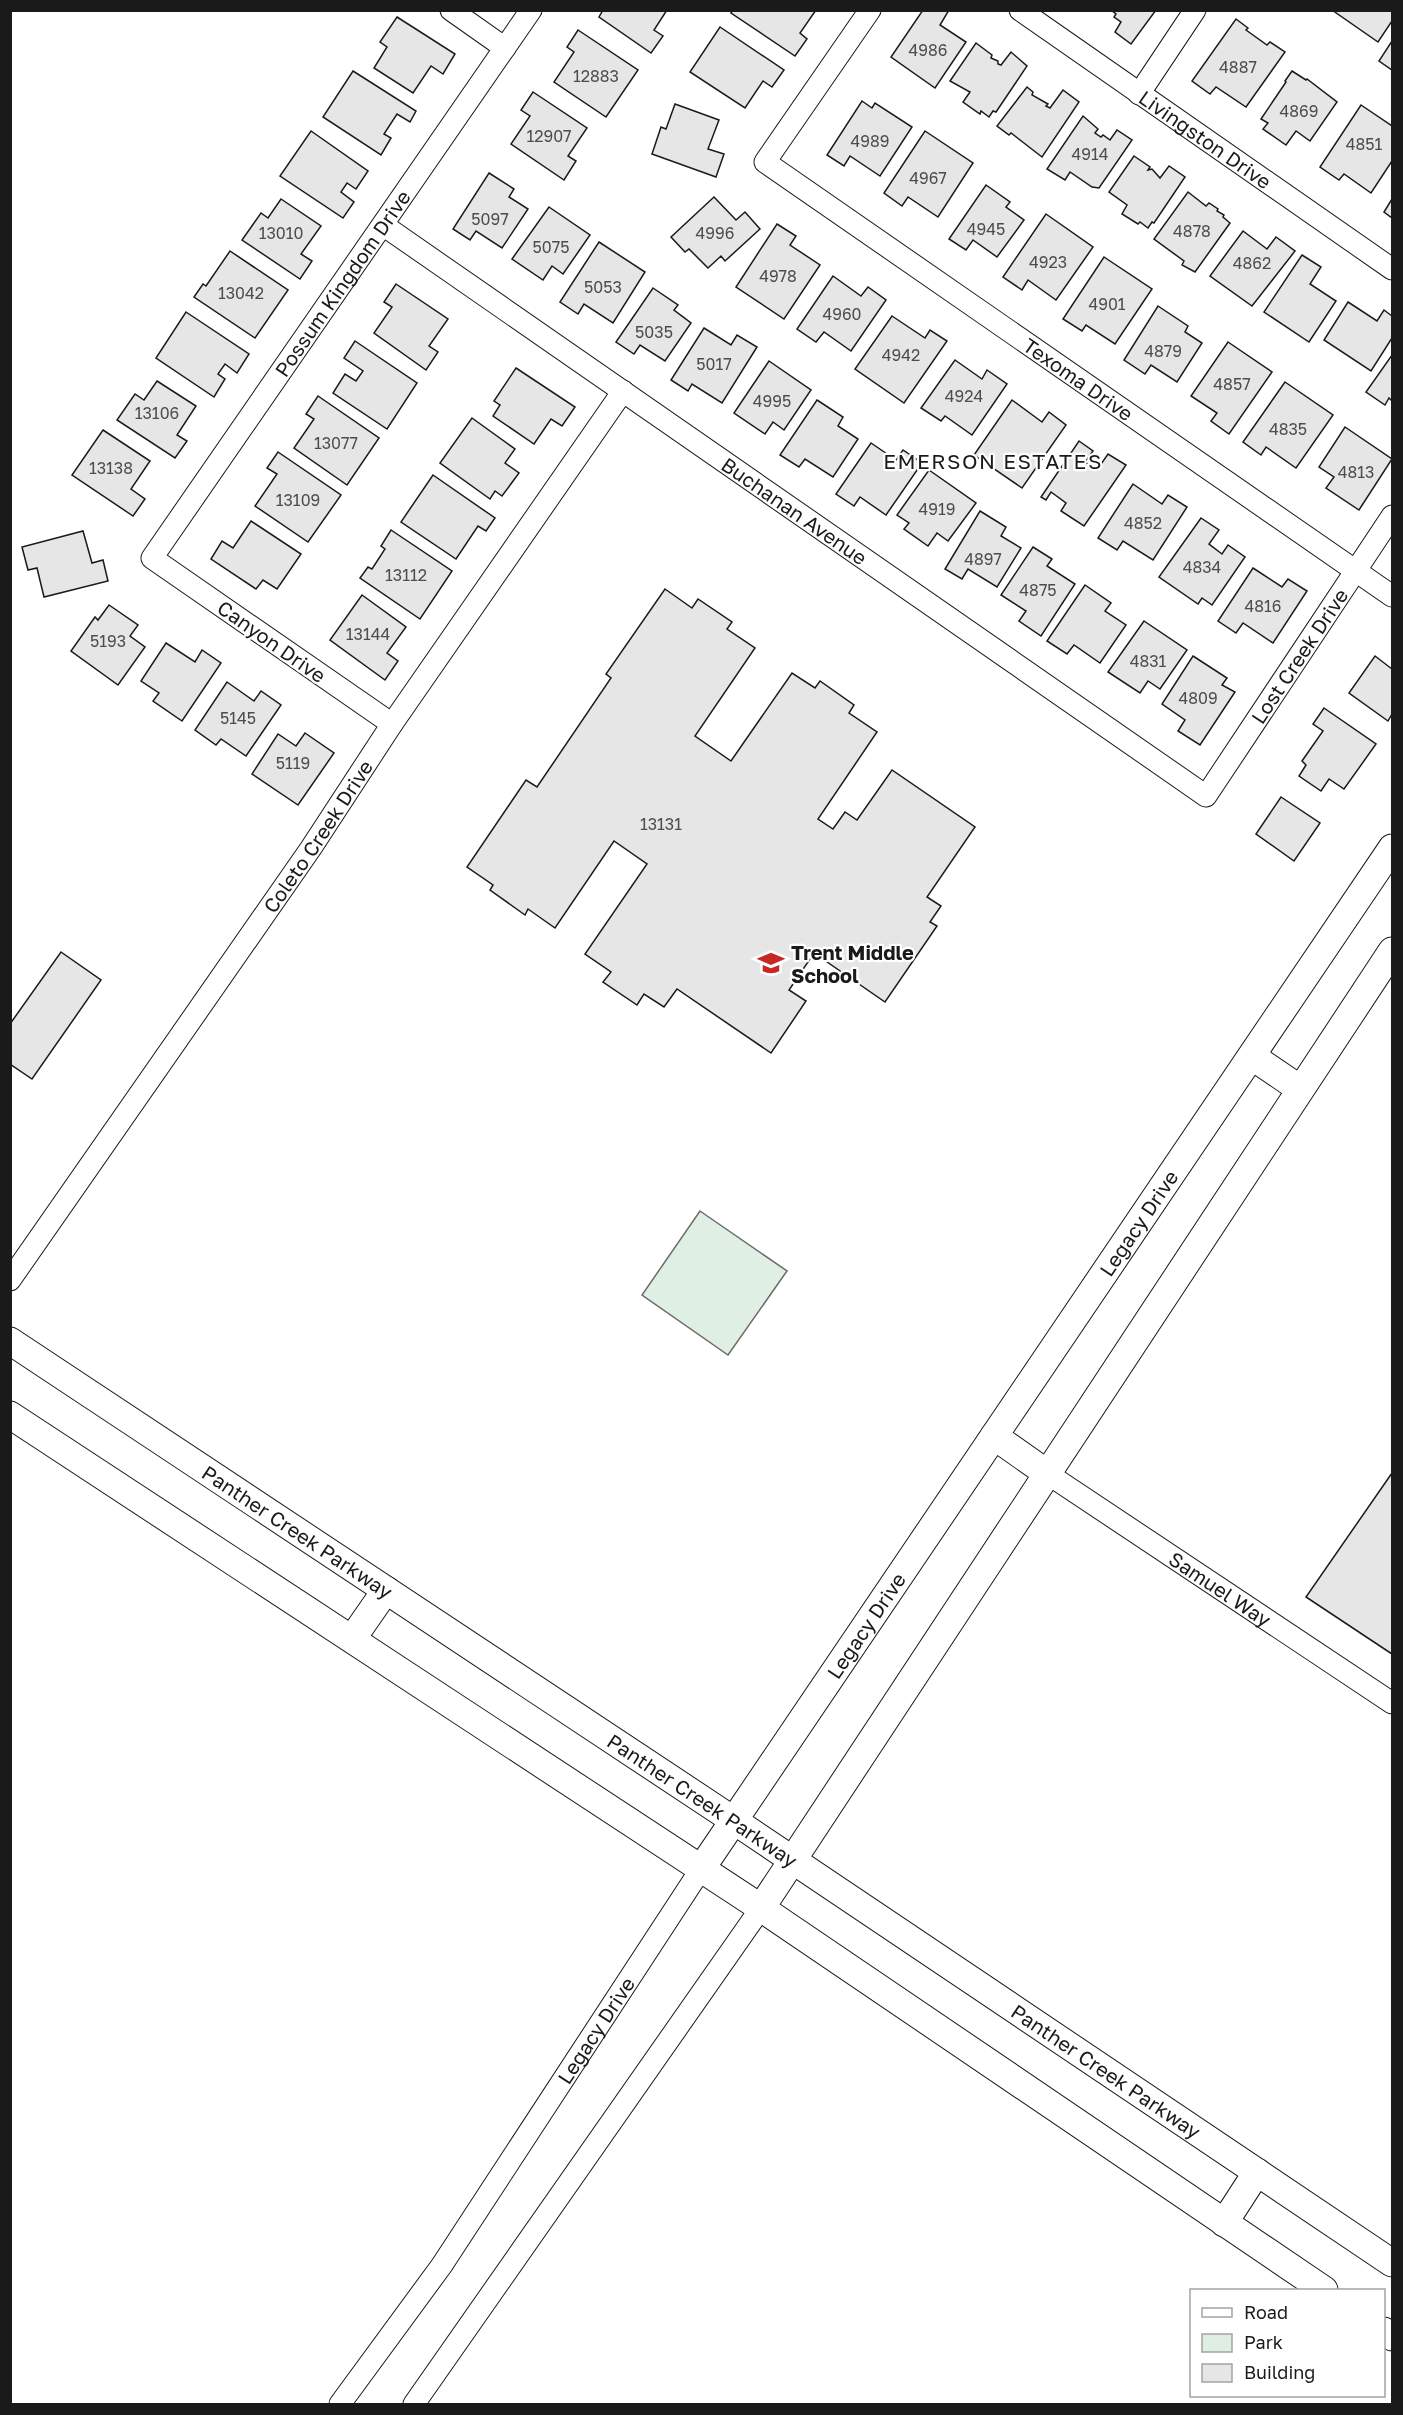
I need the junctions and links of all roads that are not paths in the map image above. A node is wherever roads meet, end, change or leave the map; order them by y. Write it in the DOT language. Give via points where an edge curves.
graph roads {
  1 [pos="451,10"];
  2 [pos="531,10"];
  3 [pos="870,10"];
  4 [pos="1020,10"];
  5 [pos="1195,10"];
  6 [pos="505,48"];
  7 [pos="1139,94"];
  8 [pos="382,225"];
  9 [pos="1392,270"];
  10 [pos="622,391"];
  11 [pos="1392,516"];
  12 [pos="152,558"];
  13 [pos="1355,571"];
  14 [pos="1392,596"];
  15 [pos="392,724"];
  16 [pos="1206,796"];
  17 [pos="1392,848"];
  18 [pos="1392,951"];
  19 [pos="1253,1057"];
  20 [pos="1300,1089"];
  21 [pos="10,1280"];
  22 [pos="10,1341"];
  23 [pos="10,1415"];
  24 [pos="994,1436"];
  25 [pos="1048,1474"];
  26 [pos="386,1590"];
  27 [pos="352,1640"];
  28 [pos="1392,1703"];
  29 [pos="733,1820"];
  30 [pos="793,1860"];
  31 [pos="701,1869"];
  32 [pos="761,1908"];
  33 [pos="1257,2172"];
  34 [pos="1224,2223"];
  35 [pos="1392,2263"];
  36 [pos="1323,2289"];
  37 [pos="340,2404"];
  38 [pos="414,2404"];
  1 -- 6 [label="street"];
  2 -- 6 [label="street, Possum Kingdom Drive"];
  3 -- 13 [label="street, Texoma Drive" via="765,162"];
  4 -- 7 [label="street, Livingston Drive"];
  5 -- 7 [label="street"];
  6 -- 8 [label="street, Possum Kingdom Drive"];
  7 -- 9 [label="street, Livingston Drive"];
  8 -- 10 [label="street, Buchanan Avenue"];
  8 -- 12 [label="street, Possum Kingdom Drive"];
  10 -- 15 [label="street, Coleto Creek Drive"];
  10 -- 16 [label="street, Buchanan Avenue"];
  11 -- 13 [label="street, Lost Creek Drive"];
  12 -- 15 [label="street, Canyon Drive"];
  13 -- 14 [label="street, Texoma Drive"];
  13 -- 16 [label="street, Lost Creek Drive"];
  15 -- 21 [label="street, Coleto Creek Drive" via="311,848"];
  17 -- 19 [label="main road, Legacy Drive"];
  18 -- 20 [label="main road"];
  19 -- 20 [label="main road"];
  19 -- 24 [label="main road, Legacy Drive"];
  20 -- 25 [label="main road"];
  22 -- 26 [label="main road, Panther Creek Parkway"];
  23 -- 27 [label="main road"];
  24 -- 25 [label="main road"];
  24 -- 29 [label="main road, Legacy Drive"];
  25 -- 28 [label="street, Samuel Way"];
  25 -- 30 [label="main road"];
  26 -- 27 [label="main road"];
  26 -- 29 [label="main road, Panther Creek Parkway"];
  27 -- 31 [label="main road"];
  29 -- 30 [label="main road, Panther Creek Parkway"];
  29 -- 31 [label="main road, Legacy Drive"];
  30 -- 32 [label="main road"];
  30 -- 33 [label="main road, Panther Creek Parkway"];
  31 -- 32 [label="main road"];
  31 -- 37 [label="street, Legacy Drive" via="442,2265"];
  32 -- 34 [label="main road"];
  32 -- 38 [label="street"];
  33 -- 34 [label="main road"];
  33 -- 35 [label="main road, Panther Creek Parkway"];
  34 -- 36 [label="main road"];
}
